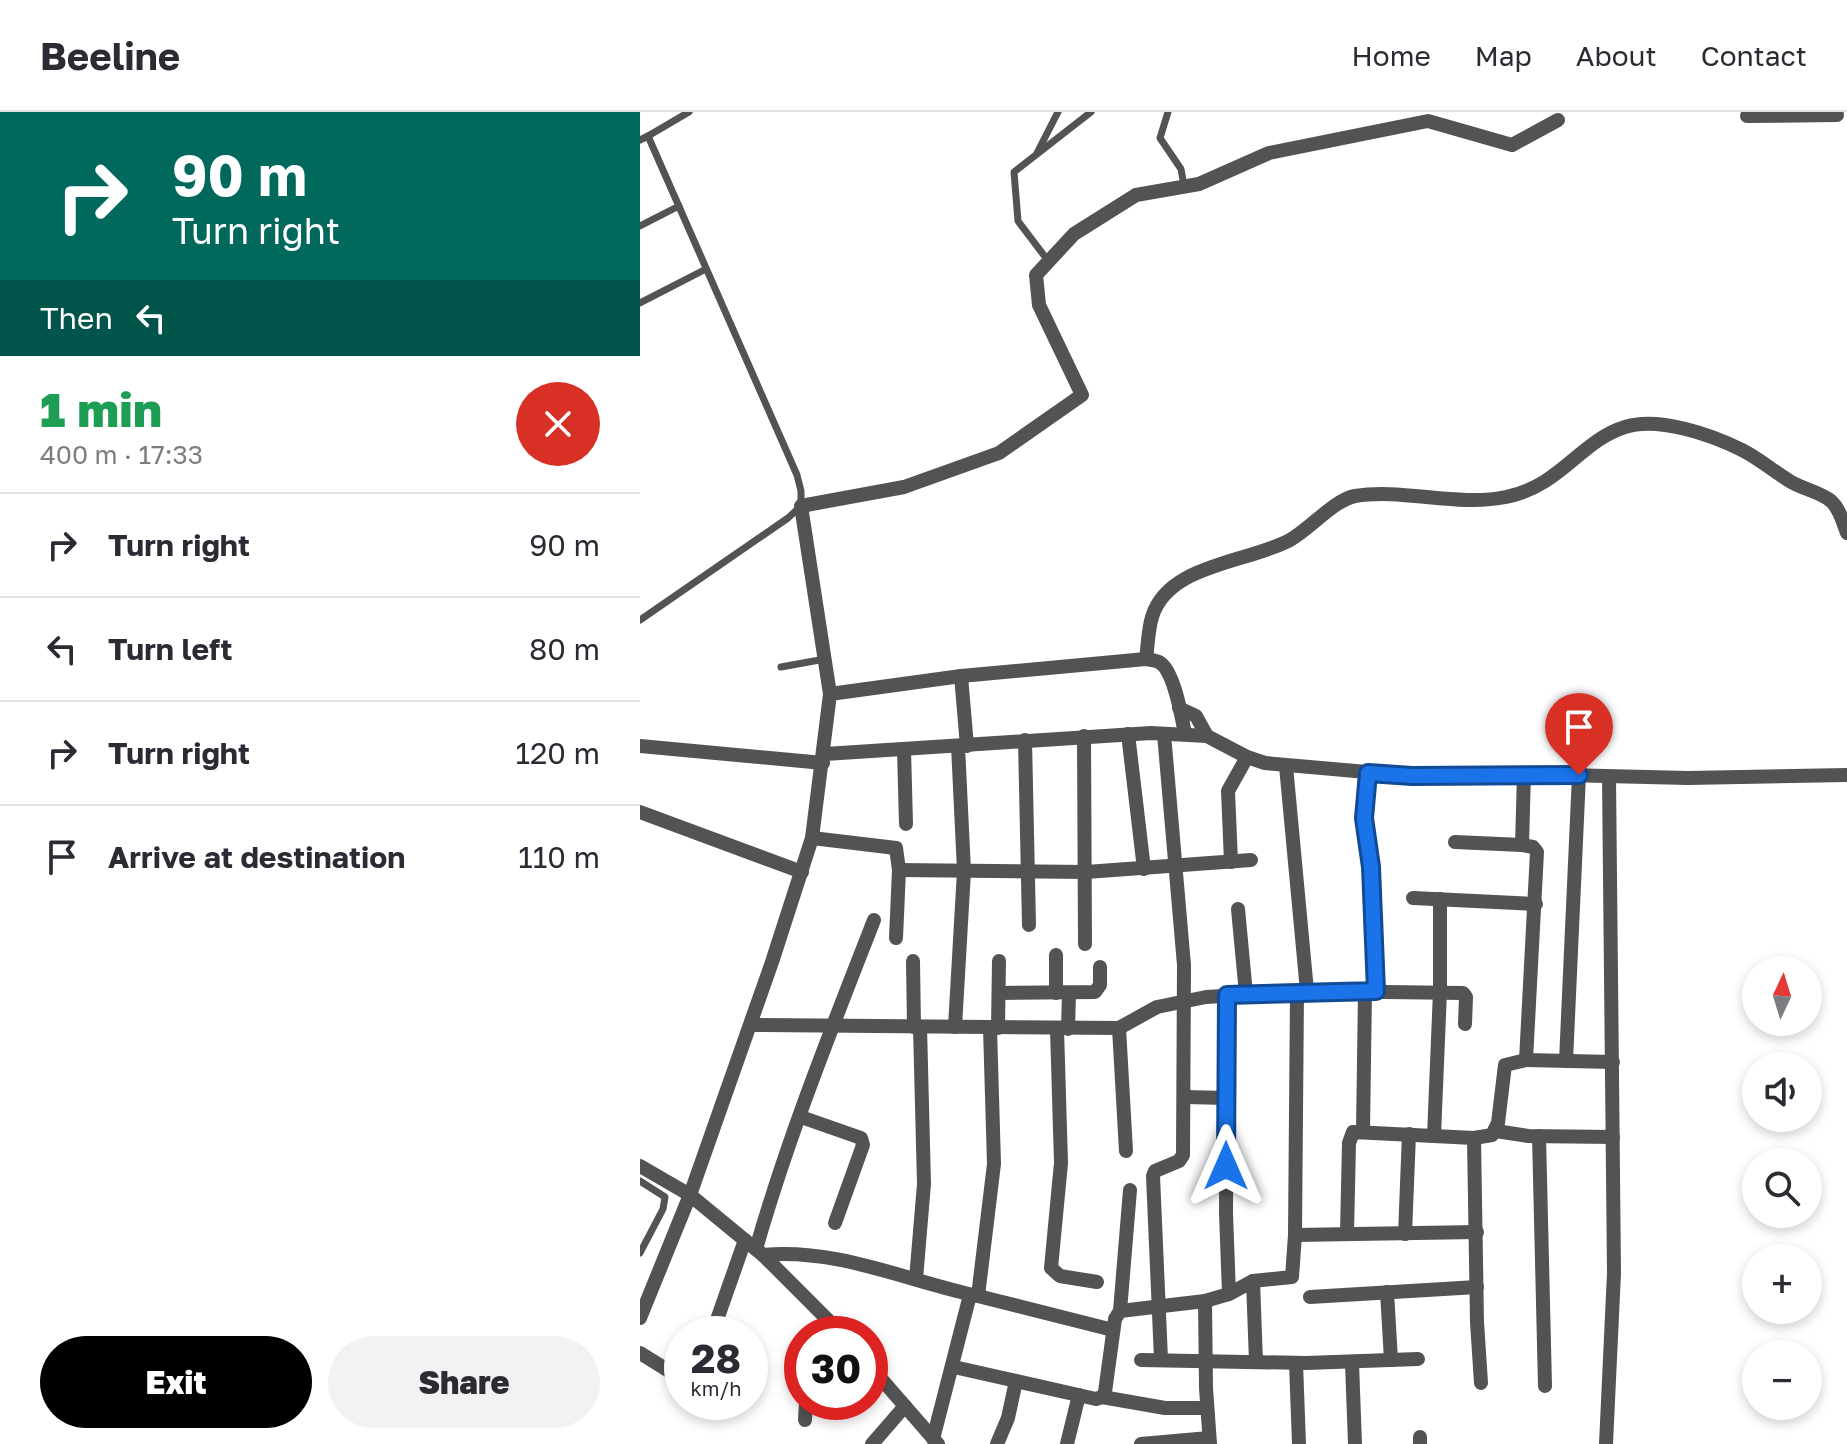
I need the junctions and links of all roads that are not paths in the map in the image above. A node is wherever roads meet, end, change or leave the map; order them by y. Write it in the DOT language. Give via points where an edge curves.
graph roads {
  1 [pos="689,112"];
  2 [pos="1058,112"];
  3 [pos="1091,112"];
  4 [pos="1168,112"];
  5 [pos="1773,114"];
  6 [pos="1840,114"];
  7 [pos="1747,116"];
  8 [pos="1558,120"];
  9 [pos="644,138"];
  10 [pos="1036,156"];
  11 [pos="1184,187"];
  12 [pos="679,206"];
  13 [pos="640,226"];
  14 [pos="1049,262"];
  15 [pos="706,269"];
  16 [pos="640,303"];
  17 [pos="801,506"];
  18 [pos="1847,533"];
  19 [pos="640,620"];
  20 [pos="825,659"];
  21 [pos="1146,659"];
  22 [pos="781,667"];
  23 [pos="961,676"];
  24 [pos="830,694"];
  25 [pos="1179,708"];
  26 [pos="1128,734"];
  27 [pos="1164,734"];
  28 [pos="1185,734"];
  29 [pos="1084,736"];
  30 [pos="1207,736"];
  31 [pos="1025,740"];
  32 [pos="640,746"];
  33 [pos="962,746"];
  34 [pos="904,749"];
  35 [pos="1247,757"];
  36 [pos="824,758"];
  37 [pos="1286,766"];
  38 [pos="1368,773"];
  39 [pos="1524,774"];
  40 [pos="1579,775"];
  41 [pos="1847,775"];
  42 [pos="1609,777"];
  43 [pos="640,812"];
  44 [pos="906,824"];
  45 [pos="812,838"];
  46 [pos="1455,842"];
  47 [pos="1522,845"];
  48 [pos="1251,860"];
  49 [pos="1231,862"];
  50 [pos="1177,866"];
  51 [pos="1144,869"];
  52 [pos="899,870"];
  53 [pos="964,871"];
  54 [pos="802,872"];
  55 [pos="1029,872"];
  56 [pos="1086,872"];
  57 [pos="1413,898"];
  58 [pos="1440,899"];
  59 [pos="1536,904"];
  60 [pos="1238,909"];
  61 [pos="874,920"];
  62 [pos="1029,925"];
  63 [pos="896,938"];
  64 [pos="1085,944"];
  65 [pos="1056,955"];
  66 [pos="913,961"];
  67 [pos="999,961"];
  68 [pos="1100,967"];
  69 [pos="1371,991"];
  70 [pos="1440,991"];
  71 [pos="1302,992"];
  72 [pos="999,993"];
  73 [pos="1063,993"];
  74 [pos="1246,994"];
  75 [pos="1227,995"];
  76 [pos="1186,1000"];
  77 [pos="1465,1024"];
  78 [pos="751,1025"];
  79 [pos="832,1026"];
  80 [pos="917,1027"];
  81 [pos="955,1027"];
  82 [pos="994,1028"];
  83 [pos="1119,1028"];
  84 [pos="1062,1029"];
  85 [pos="1526,1060"];
  86 [pos="1566,1061"];
  87 [pos="1613,1062"];
  88 [pos="1185,1097"];
  89 [pos="1227,1098"];
  90 [pos="801,1117"];
  91 [pos="1363,1131"];
  92 [pos="1496,1131"];
  93 [pos="1409,1134"];
  94 [pos="1434,1136"];
  95 [pos="1539,1136"];
  96 [pos="1613,1137"];
  97 [pos="1474,1138"];
  98 [pos="1126,1151"];
  99 [pos="640,1166"];
  100 [pos="640,1181"];
  101 [pos="1130,1190"];
  102 [pos="690,1195"];
  103 [pos="835,1223"];
  104 [pos="1477,1232"];
  105 [pos="1347,1233"];
  106 [pos="1405,1234"];
  107 [pos="1295,1235"];
  108 [pos="755,1248"];
  109 [pos="640,1253"];
  110 [pos="916,1279"];
  111 [pos="1253,1281"];
  112 [pos="1097,1282"];
  113 [pos="1477,1287"];
  114 [pos="1387,1292"];
  115 [pos="1229,1294"];
  116 [pos="974,1296"];
  117 [pos="1310,1297"];
  118 [pos="1205,1301"];
  119 [pos="1159,1305"];
  120 [pos="1120,1311"];
  121 [pos="721,1316"];
  122 [pos="821,1316"];
  123 [pos="640,1318"];
  124 [pos="1113,1330"];
  125 [pos="640,1353"];
  126 [pos="1161,1359"];
  127 [pos="1418,1359"];
  128 [pos="1141,1360"];
  129 [pos="1391,1360"];
  130 [pos="1205,1361"];
  131 [pos="1256,1362"];
  132 [pos="1296,1363"];
  133 [pos="1352,1363"];
  134 [pos="954,1367"];
  135 [pos="664,1368"];
  136 [pos="1016,1381"];
  137 [pos="1481,1383"];
  138 [pos="1545,1386"];
  139 [pos="888,1387"];
  140 [pos="1079,1395"];
  141 [pos="1102,1397"];
  142 [pos="905,1406"];
  143 [pos="1207,1408"];
  144 [pos="1209,1441"];
  145 [pos="936,1443"];
  146 [pos="872,1444"];
  147 [pos="997,1444"];
  148 [pos="1067,1444"];
  149 [pos="1141,1444"];
  150 [pos="1299,1444"];
  151 [pos="1355,1444"];
  152 [pos="1606,1444"];
  1 -- 9 [label="lane"];
  2 -- 10 [label="lane"];
  3 -- 10 [label="lane"];
  4 -- 11 [label="lane" via="1160,138 1181,169"];
  5 -- 6 [label="street"];
  5 -- 7 [label="street"];
  8 -- 11 [label="street" via="1512,145 1428,121 1269,153"];
  9 -- 12 [label="lane"];
  10 -- 14 [label="lane" via="1014,172 1018,221"];
  11 -- 14 [label="street" via="1136,195 1074,234"];
  12 -- 13 [label="lane"];
  12 -- 15 [label="lane"];
  14 -- 17 [label="street" via="1036,275 1039,305 1082,395 999,453 904,487"];
  15 -- 16 [label="lane"];
  15 -- 17 [label="lane" via="797,475"];
  17 -- 19 [label="lane"];
  17 -- 20 [label="street"];
  18 -- 21 [label="street" via="1834,503 1743,451 1703,434 1642,423 1605,436 1537,488 1510,496 1348,498 1289,540 1186,577 1170,588 1153,615"];
  20 -- 22 [label="lane"];
  20 -- 24 [label="street"];
  21 -- 23 [label="street"];
  21 -- 25 [label="street" via="1165,667"];
  23 -- 24 [label="street"];
  23 -- 33 [label="street"];
  24 -- 36 [label="street"];
  25 -- 28 [label="street"];
  25 -- 30 [label="street" via="1196,716"];
  26 -- 27 [label="street"];
  26 -- 29 [label="street"];
  26 -- 51 [label="street"];
  27 -- 28 [label="street"];
  27 -- 50 [label="street"];
  28 -- 30 [label="street"];
  29 -- 31 [label="street"];
  29 -- 56 [label="street"];
  30 -- 35 [label="street"];
  31 -- 33 [label="street"];
  31 -- 55 [label="street"];
  32 -- 36 [label="street"];
  33 -- 34 [label="street"];
  33 -- 53 [label="street"];
  34 -- 36 [label="street"];
  34 -- 44 [label="street"];
  35 -- 37 [label="street"];
  35 -- 49 [label="street" via="1228,791"];
  36 -- 45 [label="street"];
  37 -- 38 [label="street"];
  37 -- 71 [label="street"];
  38 -- 39 [label="street"];
  38 -- 69 [label="street" via="1364,818 1371,867"];
  39 -- 40 [label="street"];
  39 -- 47 [label="street"];
  40 -- 42 [label="street"];
  40 -- 86 [label="street"];
  41 -- 42 [label="street"];
  42 -- 87 [label="street"];
  43 -- 54 [label="street"];
  45 -- 52 [label="street" via="891,846 898,853"];
  45 -- 54 [label="street"];
  46 -- 47 [label="street"];
  47 -- 59 [label="street" via="1537,852"];
  48 -- 49 [label="street"];
  49 -- 50 [label="street"];
  50 -- 51 [label="street"];
  50 -- 76 [label="street"];
  51 -- 56 [label="street"];
  52 -- 53 [label="street"];
  52 -- 63 [label="street"];
  53 -- 55 [label="street"];
  53 -- 81 [label="street"];
  54 -- 78 [label="street"];
  55 -- 56 [label="street"];
  55 -- 62 [label="street"];
  56 -- 64 [label="street"];
  57 -- 58 [label="street"];
  58 -- 59 [label="street"];
  58 -- 70 [label="street"];
  59 -- 85 [label="street"];
  60 -- 74 [label="street"];
  61 -- 79 [label="street"];
  65 -- 73 [label="street"];
  66 -- 80 [label="street"];
  67 -- 72 [label="street"];
  68 -- 73 [label="street" via="1095,992"];
  69 -- 70 [label="street"];
  69 -- 71 [label="street"];
  69 -- 91 [label="street"];
  70 -- 77 [label="street" via="1463,993"];
  70 -- 94 [label="street"];
  71 -- 74 [label="street"];
  71 -- 107 [label="street"];
  72 -- 73 [label="street"];
  72 -- 82 [label="street"];
  73 -- 84 [label="street"];
  74 -- 75 [label="street"];
  75 -- 76 [label="street"];
  75 -- 89 [label="street"];
  76 -- 83 [label="street" via="1157,1007"];
  76 -- 88 [label="street"];
  78 -- 79 [label="street"];
  78 -- 102 [label="street"];
  79 -- 80 [label="street"];
  79 -- 90 [label="street"];
  80 -- 81 [label="street"];
  80 -- 110 [label="street" via="924,1173"];
  81 -- 82 [label="street"];
  82 -- 84 [label="street"];
  82 -- 116 [label="street" via="994,1164"];
  83 -- 84 [label="street"];
  83 -- 98 [label="street"];
  84 -- 112 [label="street" via="1062,1132 1051,1268 1060,1276"];
  85 -- 86 [label="street"];
  85 -- 92 [label="street" via="1505,1065"];
  86 -- 87 [label="street"];
  87 -- 96 [label="street"];
  88 -- 89 [label="street"];
  88 -- 119 [label="street" via="1183,1155 1153,1176"];
  89 -- 115 [label="street"];
  90 -- 103 [label="street" via="861,1138"];
  90 -- 108 [label="street"];
  91 -- 93 [label="street"];
  91 -- 105 [label="street" via="1350,1137"];
  92 -- 95 [label="street"];
  92 -- 97 [label="street"];
  93 -- 94 [label="street"];
  93 -- 106 [label="street"];
  94 -- 97 [label="street"];
  95 -- 96 [label="street"];
  95 -- 138 [label="street"];
  96 -- 152 [label="street" via="1614,1273"];
  97 -- 104 [label="street"];
  99 -- 102 [label="street"];
  100 -- 109 [label="lane" via="665,1197"];
  101 -- 120 [label="street"];
  102 -- 108 [label="street"];
  102 -- 123 [label="street"];
  104 -- 106 [label="street"];
  104 -- 113 [label="street"];
  105 -- 106 [label="street"];
  105 -- 107 [label="street"];
  107 -- 111 [label="street" via="1292,1277"];
  108 -- 110 [label="street" via="836,1259"];
  108 -- 121 [label="street"];
  108 -- 122 [label="street"];
  110 -- 116 [label="street"];
  111 -- 115 [label="street"];
  111 -- 131 [label="street"];
  113 -- 114 [label="street"];
  113 -- 137 [label="street"];
  114 -- 117 [label="street"];
  114 -- 129 [label="street"];
  115 -- 118 [label="street"];
  116 -- 124 [label="street"];
  116 -- 134 [label="street"];
  118 -- 119 [label="street"];
  118 -- 130 [label="street"];
  119 -- 120 [label="street"];
  119 -- 126 [label="street"];
  120 -- 124 [label="street"];
  124 -- 141 [label="street"];
  125 -- 135 [label="street"];
  126 -- 128 [label="street"];
  126 -- 130 [label="street"];
  127 -- 129 [label="street"];
  129 -- 133 [label="street"];
  130 -- 131 [label="street"];
  130 -- 143 [label="street"];
  131 -- 132 [label="street"];
  132 -- 133 [label="street"];
  132 -- 150 [label="street"];
  133 -- 151 [label="street"];
  134 -- 136 [label="street"];
  134 -- 145 [label="street"];
  136 -- 140 [label="street"];
  136 -- 147 [label="street"];
  139 -- 142 [label="street"];
  140 -- 141 [label="street"];
  140 -- 148 [label="street"];
  141 -- 143 [label="street" via="1165,1408"];
  142 -- 145 [label="street"];
  142 -- 146 [label="street"];
  143 -- 144 [label="street"];
  144 -- 149 [label="street"];
}
